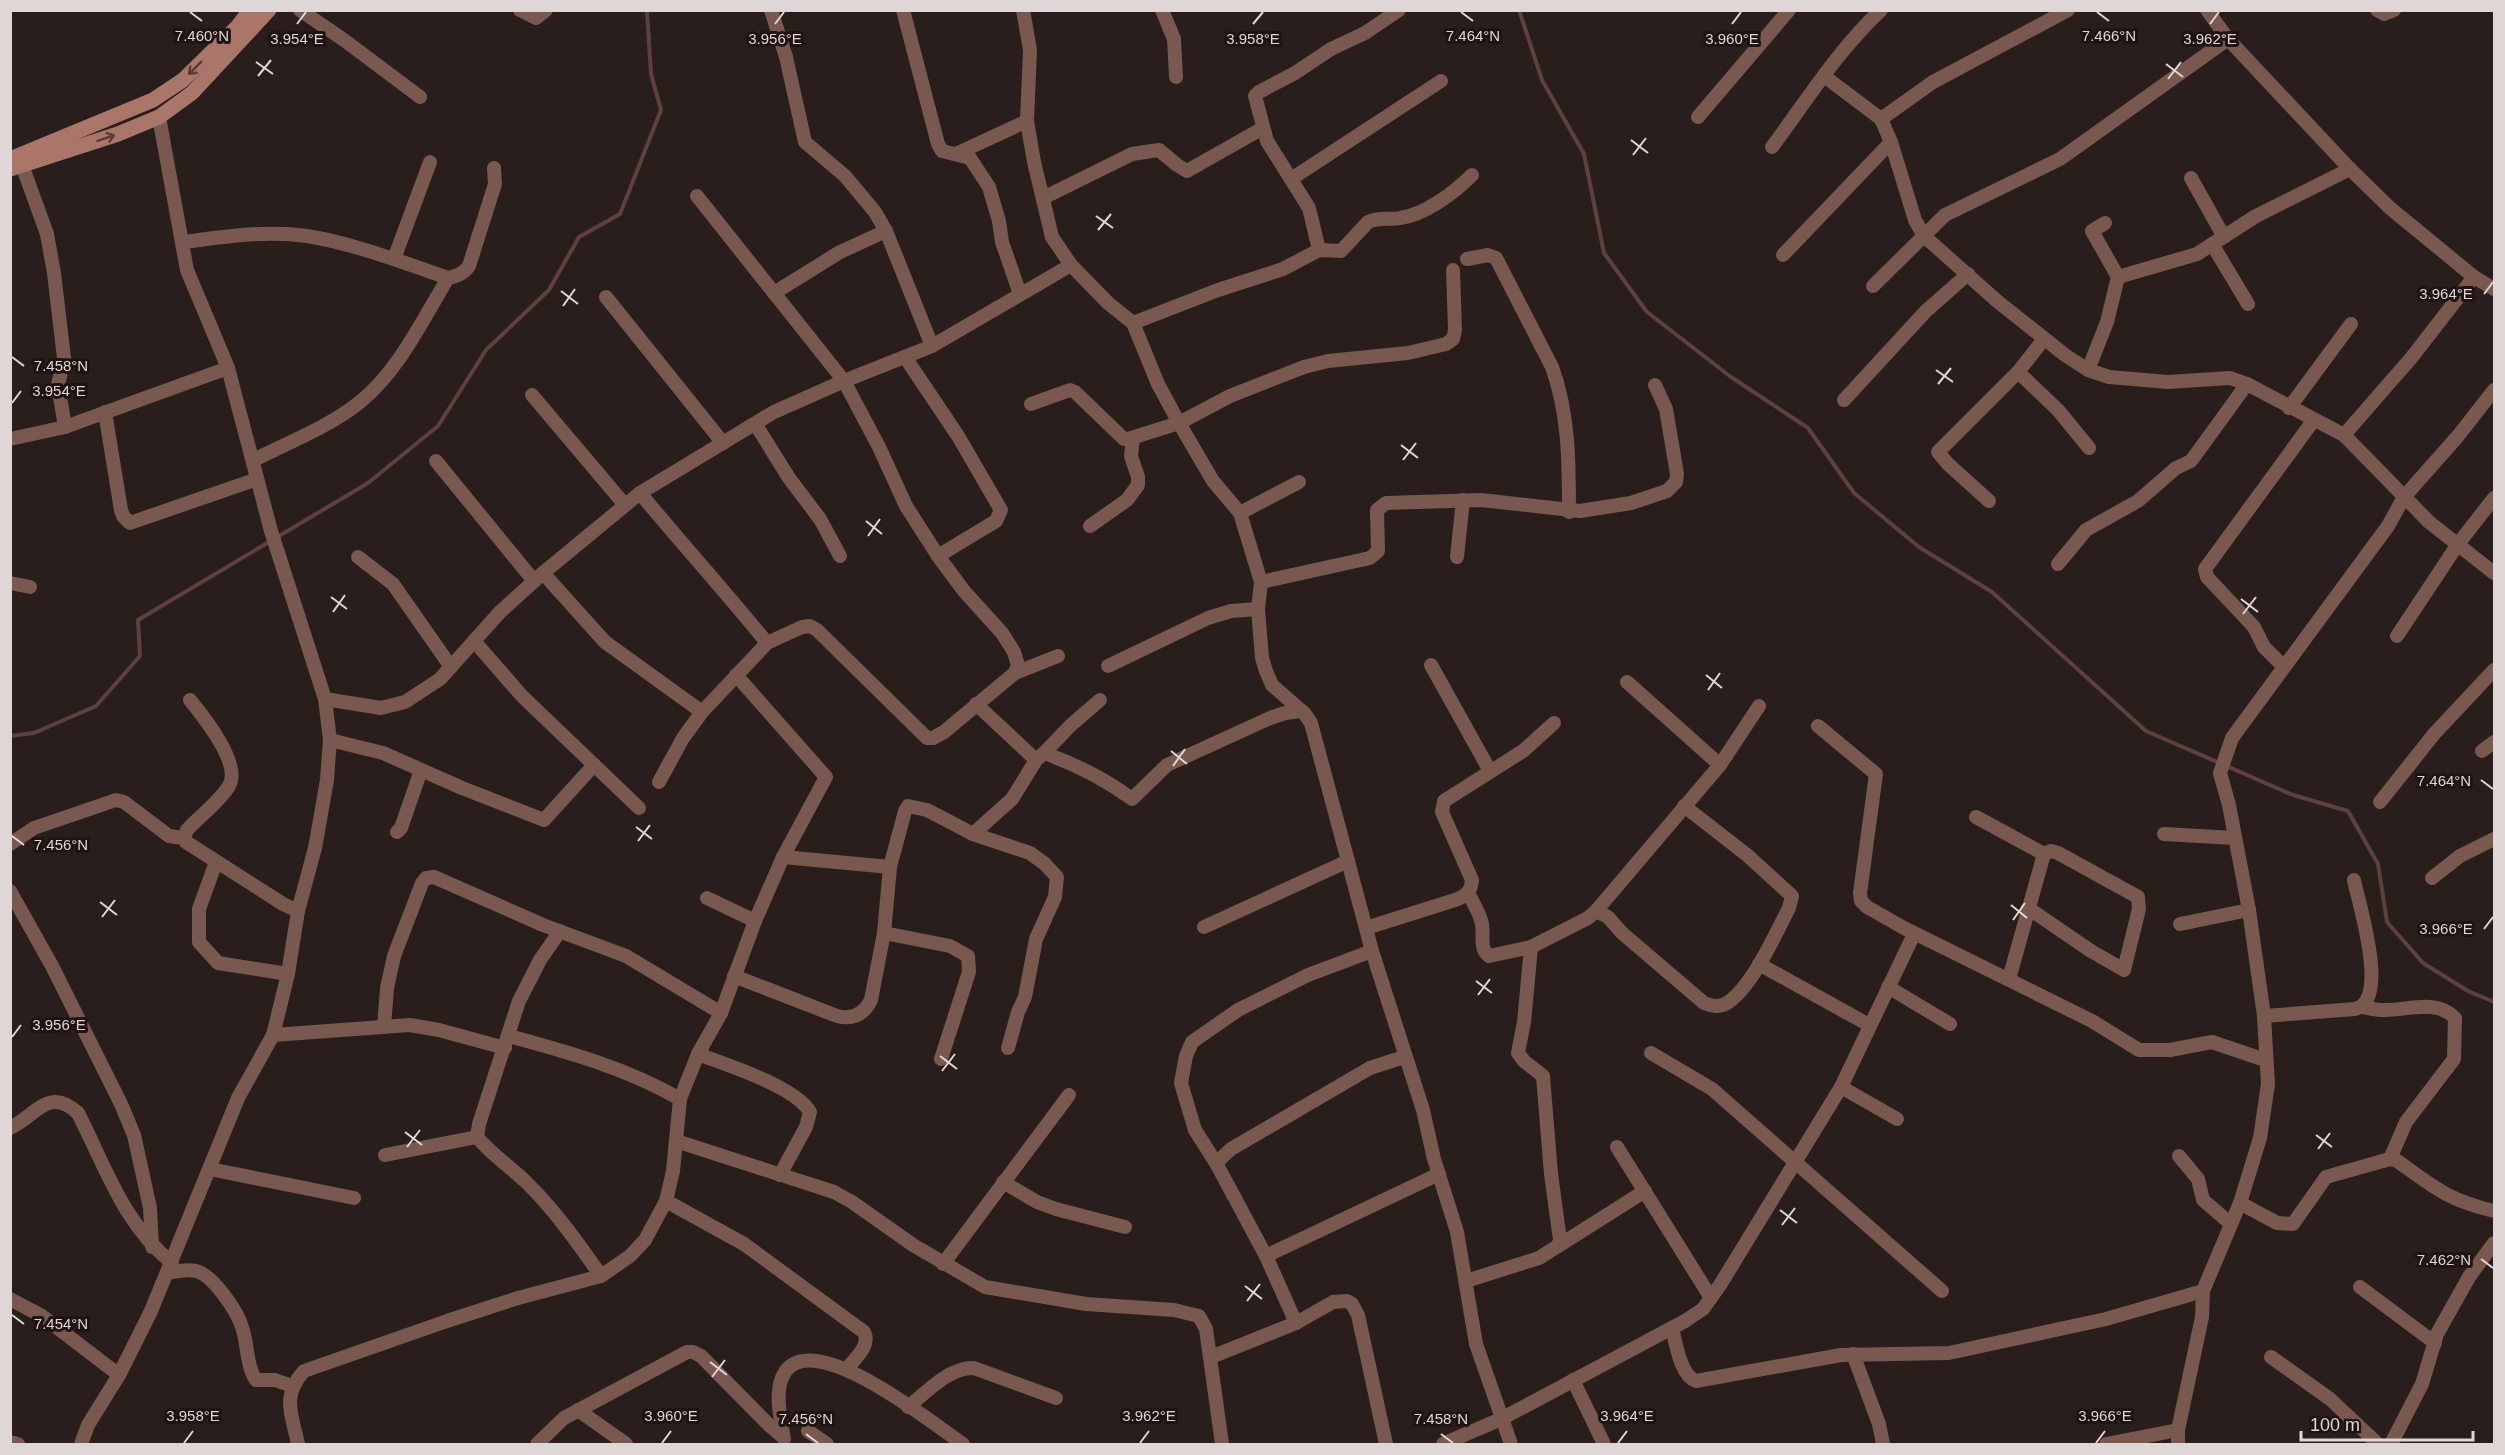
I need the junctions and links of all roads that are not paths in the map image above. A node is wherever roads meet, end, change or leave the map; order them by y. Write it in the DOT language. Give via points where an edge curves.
graph roads {
  1 [pos="250,10"];
  2 [pos="269,10"];
  3 [pos="300,10"];
  4 [pos="520,10"];
  5 [pos="546,10"];
  6 [pos="771,10"];
  7 [pos="903,10"];
  8 [pos="1023,10"];
  9 [pos="1162,10"];
  10 [pos="1399,10"];
  11 [pos="1881,10"];
  12 [pos="2068,10"];
  13 [pos="2207,10"];
  14 [pos="2377,10"];
  15 [pos="2394,10"];
  16 [pos="1780,14"];
  17 [pos="2228,39"];
  18 [pos="1824,76"];
  19 [pos="1176,77"];
  20 [pos="1441,81"];
  21 [pos="420,97"];
  22 [pos="159,117"];
  23 [pos="1698,117"];
  24 [pos="1881,119"];
  25 [pos="1027,121"];
  26 [pos="1263,128"];
  27 [pos="77,140"];
  28 [pos="1891,142"];
  29 [pos="1772,147"];
  30 [pos="958,153"];
  31 [pos="430,162"];
  32 [pos="14,164"];
  33 [pos="494,168"];
  34 [pos="2350,169"];
  35 [pos="1472,175"];
  36 [pos="2191,178"];
  37 [pos="1291,179"];
  38 [pos="697,196"];
  39 [pos="1043,198"];
  40 [pos="2105,222"];
  41 [pos="886,231"];
  42 [pos="1924,236"];
  43 [pos="2218,241"];
  44 [pos="183,242"];
  45 [pos="1318,250"];
  46 [pos="1783,255"];
  47 [pos="394,259"];
  48 [pos="1467,259"];
  49 [pos="1071,265"];
  50 [pos="1453,270"];
  51 [pos="1968,274"];
  52 [pos="2118,277"];
  53 [pos="2474,277"];
  54 [pos="448,278"];
  55 [pos="1873,286"];
  56 [pos="2494,289"];
  57 [pos="774,293"];
  58 [pos="1020,294"];
  59 [pos="606,297"];
  60 [pos="2248,304"];
  61 [pos="1132,323"];
  62 [pos="2351,324"];
  63 [pos="2044,339"];
  64 [pos="932,346"];
  65 [pos="905,357"];
  66 [pos="228,368"];
  67 [pos="2088,370"];
  68 [pos="2018,372"];
  69 [pos="844,381"];
  70 [pos="2247,384"];
  71 [pos="1655,385"];
  72 [pos="2494,390"];
  73 [pos="532,395"];
  74 [pos="1844,400"];
  75 [pos="1031,404"];
  76 [pos="2289,408"];
  77 [pos="105,412"];
  78 [pos="2313,421"];
  79 [pos="1179,423"];
  80 [pos="756,424"];
  81 [pos="64,427"];
  82 [pos="2344,435"];
  83 [pos="1133,438"];
  84 [pos="10,439"];
  85 [pos="723,443"];
  86 [pos="2089,448"];
  87 [pos="254,460"];
  88 [pos="436,461"];
  89 [pos="257,479"];
  90 [pos="1299,482"];
  91 [pos="640,493"];
  92 [pos="2404,497"];
  93 [pos="2494,498"];
  94 [pos="1463,500"];
  95 [pos="1989,501"];
  96 [pos="625,505"];
  97 [pos="1569,512"];
  98 [pos="1240,513"];
  99 [pos="1090,526"];
  100 [pos="2458,544"];
  101 [pos="840,556"];
  102 [pos="938,556"];
  103 [pos="358,557"];
  104 [pos="1457,557"];
  105 [pos="2058,564"];
  106 [pos="2494,573"];
  107 [pos="538,577"];
  108 [pos="1261,582"];
  109 [pos="10,583"];
  110 [pos="30,587"];
  111 [pos="1258,609"];
  112 [pos="2397,636"];
  113 [pos="474,642"];
  114 [pos="767,643"];
  115 [pos="1058,656"];
  116 [pos="1431,665"];
  117 [pos="1108,666"];
  118 [pos="451,667"];
  119 [pos="2284,667"];
  120 [pos="2494,670"];
  121 [pos="1015,673"];
  122 [pos="736,675"];
  123 [pos="1628,682"];
  124 [pos="325,699"];
  125 [pos="190,700"];
  126 [pos="1100,700"];
  127 [pos="976,704"];
  128 [pos="1759,706"];
  129 [pos="1302,711"];
  130 [pos="702,712"];
  131 [pos="1554,723"];
  132 [pos="1818,726"];
  133 [pos="330,740"];
  134 [pos="2494,742"];
  135 [pos="2482,751"];
  136 [pos="1040,757"];
  137 [pos="594,765"];
  138 [pos="1720,765"];
  139 [pos="422,770"];
  140 [pos="1490,771"];
  141 [pos="659,782"];
  142 [pos="2380,802"];
  143 [pos="1684,806"];
  144 [pos="639,808"];
  145 [pos="1976,817"];
  146 [pos="397,832"];
  147 [pos="973,834"];
  148 [pos="2164,834"];
  149 [pos="184,838"];
  150 [pos="2235,838"];
  151 [pos="2494,839"];
  152 [pos="10,844"];
  153 [pos="2044,854"];
  154 [pos="783,857"];
  155 [pos="1348,861"];
  156 [pos="216,862"];
  157 [pos="890,867"];
  158 [pos="2432,878"];
  159 [pos="2354,880"];
  160 [pos="10,891"];
  161 [pos="1468,897"];
  162 [pos="707,898"];
  163 [pos="2028,908"];
  164 [pos="1596,910"];
  165 [pos="2249,910"];
  166 [pos="298,911"];
  167 [pos="755,921"];
  168 [pos="2180,924"];
  169 [pos="1204,927"];
  170 [pos="1366,928"];
  171 [pos="560,932"];
  172 [pos="884,933"];
  173 [pos="1914,934"];
  174 [pos="1531,947"];
  175 [pos="1372,951"];
  176 [pos="1759,964"];
  177 [pos="288,974"];
  178 [pos="734,976"];
  179 [pos="2009,979"];
  180 [pos="1888,987"];
  181 [pos="2363,1008"];
  182 [pos="721,1012"];
  183 [pos="2264,1016"];
  184 [pos="1950,1024"];
  185 [pos="1869,1025"];
  186 [pos="384,1027"];
  187 [pos="273,1035"];
  188 [pos="507,1042"];
  189 [pos="1008,1048"];
  190 [pos="1651,1053"];
  191 [pos="698,1054"];
  192 [pos="1404,1057"];
  193 [pos="941,1059"];
  194 [pos="2265,1060"];
  195 [pos="1841,1087"];
  196 [pos="1069,1095"];
  197 [pos="680,1099"];
  198 [pos="1896,1119"];
  199 [pos="10,1128"];
  200 [pos="477,1137"];
  201 [pos="676,1141"];
  202 [pos="1617,1147"];
  203 [pos="385,1155"];
  204 [pos="2179,1156"];
  205 [pos="2390,1159"];
  206 [pos="1796,1162"];
  207 [pos="1216,1163"];
  208 [pos="210,1169"];
  209 [pos="1439,1174"];
  210 [pos="780,1175"];
  211 [pos="1003,1182"];
  212 [pos="1645,1191"];
  213 [pos="354,1198"];
  214 [pos="666,1200"];
  215 [pos="2240,1203"];
  216 [pos="2494,1211"];
  217 [pos="2231,1224"];
  218 [pos="1125,1227"];
  219 [pos="2494,1243"];
  220 [pos="1557,1246"];
  221 [pos="152,1247"];
  222 [pos="1266,1256"];
  223 [pos="943,1264"];
  224 [pos="170,1268"];
  225 [pos="601,1276"];
  226 [pos="1466,1281"];
  227 [pos="2360,1287"];
  228 [pos="1942,1291"];
  229 [pos="2203,1291"];
  230 [pos="1711,1298"];
  231 [pos="10,1299"];
  232 [pos="1296,1323"];
  233 [pos="1671,1328"];
  234 [pos="2435,1343"];
  235 [pos="1853,1354"];
  236 [pos="1211,1357"];
  237 [pos="2271,1357"];
  238 [pos="847,1369"];
  239 [pos="119,1375"];
  240 [pos="1573,1380"];
  241 [pos="292,1386"];
  242 [pos="1056,1398"];
  243 [pos="908,1407"];
  244 [pos="578,1410"];
  245 [pos="1501,1419"];
  246 [pos="775,1423"];
  247 [pos="808,1431"];
  248 [pos="2178,1437"];
  249 [pos="784,1441"];
  250 [pos="10,1442"];
  251 [pos="18,1444"];
  252 [pos="81,1444"];
  253 [pos="298,1444"];
  254 [pos="537,1444"];
  255 [pos="626,1444"];
  256 [pos="826,1444"];
  257 [pos="963,1444"];
  258 [pos="1222,1444"];
  259 [pos="1386,1444"];
  260 [pos="1443,1444"];
  261 [pos="1511,1444"];
  262 [pos="1604,1444"];
  263 [pos="1883,1444"];
  264 [pos="2106,1444"];
  265 [pos="2378,1444"];
  266 [pos="2391,1444"];
  1 -- 27 [label="main road, one-way" via="183,80"];
  2 -- 22 [label="main road" via="192,93"];
  3 -- 21 [label="street"];
  4 -- 5 [label="street" via="536,18"];
  6 -- 41 [label="street" via="805,142 857,188"];
  7 -- 30 [label="street" via="938,144 942,151"];
  8 -- 25 [label="street" via="1030,50"];
  9 -- 19 [label="street" via="1174,39"];
  10 -- 26 [label="street" via="1259,92 1255,101"];
  11 -- 18 [label="street"];
  12 -- 24 [label="street" via="1933,82"];
  13 -- 17 [label="street"];
  14 -- 15 [label="street" via="2384,14"];
  16 -- 23 [label="street"];
  17 -- 34 [label="street"];
  17 -- 42 [label="street" via="2060,159 1945,215"];
  18 -- 24 [label="street"];
  18 -- 29 [label="street"];
  20 -- 37 [label="street"];
  27 -- 22 [label="main road, one-way"];
  22 -- 44 [label="street"];
  24 -- 28 [label="street"];
  25 -- 30 [label="street"];
  25 -- 39 [label="street"];
  26 -- 37 [label="street"];
  26 -- 39 [label="street" via="1187,171 1160,150 1132,154"];
  27 -- 32 [label="main road"];
  28 -- 42 [label="street" via="1915,220"];
  28 -- 46 [label="street"];
  30 -- 58 [label="street" via="976,164 989,187"];
  31 -- 47 [label="street"];
  32 -- 81 [label="street" via="47,234 64,358 58,386"];
  33 -- 54 [label="street" via="495,184 469,266 465,272"];
  34 -- 43 [label="street" via="2256,216"];
  34 -- 53 [label="street" via="2390,208"];
  35 -- 45 [label="street" via="1445,198 1411,215 1368,222 1341,251"];
  36 -- 43 [label="street"];
  37 -- 45 [label="street" via="1310,208"];
  38 -- 57 [label="street"];
  39 -- 49 [label="street" via="1052,237"];
  40 -- 52 [label="street" via="2092,231"];
  41 -- 57 [label="street" via="840,252"];
  41 -- 64 [label="street"];
  42 -- 51 [label="street"];
  42 -- 55 [label="street"];
  43 -- 52 [label="street" via="2184,259"];
  43 -- 60 [label="street"];
  44 -- 47 [label="street" via="263,233 307,236"];
  44 -- 66 [label="street" via="187,270"];
  45 -- 61 [label="street" via="1283,269"];
  47 -- 54 [label="street"];
  48 -- 97 [label="street" via="1488,255 1496,258 1552,367 1568,437"];
  49 -- 58 [label="street"];
  49 -- 61 [label="street"];
  50 -- 79 [label="street" via="1455,330 1446,345 1304,367 1230,396"];
  51 -- 63 [label="street"];
  51 -- 74 [label="street" via="1926,311"];
  52 -- 67 [label="street" via="2107,322"];
  53 -- 56 [label="street"];
  53 -- 82 [label="street"];
  54 -- 87 [label="street" via="396,365 360,402"];
  57 -- 69 [label="street"];
  58 -- 64 [label="street"];
  59 -- 85 [label="street"];
  61 -- 79 [label="street"];
  62 -- 76 [label="street"];
  63 -- 67 [label="street"];
  63 -- 68 [label="street"];
  64 -- 65 [label="street"];
  65 -- 69 [label="street"];
  65 -- 102 [label="street" via="1001,510 996,521"];
  66 -- 77 [label="street"];
  66 -- 87 [label="street"];
  67 -- 70 [label="street" via="2109,377 2168,382 2230,378"];
  68 -- 86 [label="street" via="2058,410"];
  68 -- 95 [label="street" via="1938,452"];
  69 -- 80 [label="street"];
  69 -- 102 [label="street" via="906,506"];
  70 -- 76 [label="street"];
  70 -- 105 [label="street" via="2191,461 2176,468 2138,501 2086,530"];
  71 -- 97 [label="street" via="1669,422 1677,474 1673,487 1631,502"];
  72 -- 92 [label="street"];
  73 -- 96 [label="street"];
  75 -- 83 [label="street" via="1070,390 1090,404 1124,439"];
  76 -- 78 [label="street"];
  77 -- 81 [label="street"];
  77 -- 89 [label="street" via="121,510 130,523"];
  78 -- 82 [label="street"];
  78 -- 119 [label="street" via="2205,569 2207,577 2254,627 2264,647"];
  79 -- 83 [label="street"];
  79 -- 98 [label="street" via="1213,481"];
  80 -- 85 [label="street"];
  80 -- 101 [label="street"];
  81 -- 84 [label="street"];
  82 -- 92 [label="street"];
  83 -- 99 [label="street" via="1131,456 1138,477 1136,488 1127,500"];
  85 -- 91 [label="street"];
  87 -- 89 [label="street"];
  88 -- 107 [label="street"];
  89 -- 124 [label="street"];
  90 -- 98 [label="street"];
  91 -- 96 [label="street"];
  91 -- 114 [label="street"];
  92 -- 100 [label="street"];
  92 -- 119 [label="street" via="2388,526"];
  93 -- 100 [label="street"];
  94 -- 97 [label="street"];
  94 -- 104 [label="street"];
  94 -- 108 [label="street" via="1386,503 1377,510 1378,551 1370,558"];
  96 -- 107 [label="street"];
  98 -- 108 [label="street"];
  100 -- 106 [label="street"];
  100 -- 112 [label="street"];
  102 -- 121 [label="street" via="1002,633 1018,665"];
  103 -- 118 [label="street" via="393,585"];
  107 -- 113 [label="street"];
  107 -- 130 [label="street" via="605,642"];
  108 -- 111 [label="street"];
  109 -- 110 [label="street"];
  111 -- 117 [label="street" via="1231,610 1208,618"];
  111 -- 129 [label="street" via="1262,658 1272,685"];
  113 -- 118 [label="street"];
  113 -- 137 [label="street" via="522,696"];
  114 -- 122 [label="street"];
  114 -- 127 [label="street" via="802,627 817,630 927,738 944,732"];
  115 -- 121 [label="street"];
  116 -- 140 [label="street"];
  118 -- 124 [label="street" via="405,702 381,708"];
  119 -- 150 [label="street" via="2232,738 2220,773"];
  120 -- 142 [label="street" via="2427,742"];
  121 -- 127 [label="street"];
  122 -- 130 [label="street"];
  122 -- 154 [label="street" via="826,777"];
  123 -- 138 [label="street"];
  124 -- 133 [label="street"];
  125 -- 149 [label="street" via="215,732 232,774 229,786"];
  126 -- 136 [label="street"];
  127 -- 136 [label="street"];
  128 -- 138 [label="street"];
  129 -- 136 [label="street" via="1270,718 1167,765 1132,799 1100,778"];
  129 -- 155 [label="street" via="1311,723"];
  130 -- 141 [label="street"];
  131 -- 140 [label="street"];
  132 -- 173 [label="street" via="1876,774 1861,901"];
  133 -- 139 [label="street" via="383,753"];
  133 -- 166 [label="street" via="315,848"];
  134 -- 135 [label="street"];
  136 -- 147 [label="street" via="1018,790"];
  137 -- 139 [label="street" via="544,820"];
  137 -- 144 [label="street"];
  138 -- 143 [label="street"];
  139 -- 146 [label="street"];
  140 -- 161 [label="street" via="1442,806 1472,880"];
  143 -- 164 [label="street"];
  143 -- 176 [label="street" via="1792,896"];
  145 -- 153 [label="street"];
  147 -- 157 [label="street" via="927,810 908,806"];
  147 -- 189 [label="street" via="1030,853 1057,877 1055,897 1036,939 1026,997"];
  148 -- 150 [label="street"];
  149 -- 152 [label="street" via="169,836 116,800 34,828"];
  149 -- 156 [label="street"];
  150 -- 165 [label="street"];
  151 -- 158 [label="street" via="2460,856"];
  153 -- 163 [label="street"];
  153 -- 163 [label="street" via="2058,853 2138,897 2139,909 2124,969"];
  154 -- 157 [label="street"];
  154 -- 167 [label="street"];
  155 -- 169 [label="street"];
  155 -- 170 [label="street"];
  156 -- 166 [label="street"];
  156 -- 177 [label="street" via="199,909 199,942 218,963"];
  157 -- 172 [label="street"];
  159 -- 181 [label="street" via="2369,945 2372,990"];
  160 -- 221 [label="street" via="52,966 134,1135 150,1208"];
  161 -- 170 [label="street"];
  161 -- 174 [label="street" via="1482,924 1487,955"];
  162 -- 167 [label="street"];
  163 -- 179 [label="street"];
  164 -- 174 [label="street"];
  164 -- 176 [label="street" via="1712,1006 1731,999"];
  165 -- 168 [label="street"];
  165 -- 183 [label="street"];
  166 -- 177 [label="street"];
  167 -- 178 [label="street"];
  170 -- 175 [label="street"];
  171 -- 182 [label="street" via="626,956"];
  171 -- 186 [label="street" via="434,877 426,878 394,956"];
  171 -- 188 [label="street" via="519,1001"];
  172 -- 178 [label="street" via="871,1000 866,1010 847,1018"];
  172 -- 193 [label="street" via="950,946 968,957 969,972"];
  173 -- 179 [label="street"];
  173 -- 180 [label="street"];
  174 -- 220 [label="street" via="1518,1053 1543,1076 1560,1240"];
  175 -- 192 [label="street"];
  175 -- 207 [label="street" via="1308,975 1248,1005 1191,1042 1181,1083 1195,1130"];
  176 -- 185 [label="street"];
  177 -- 187 [label="street"];
  178 -- 182 [label="street"];
  179 -- 194 [label="street" via="2139,1050 2170,1050 2212,1042"];
  180 -- 184 [label="street"];
  180 -- 185 [label="street"];
  181 -- 183 [label="street"];
  181 -- 205 [label="street" via="2431,1006 2447,1009 2455,1017 2454,1059 2406,1122"];
  182 -- 191 [label="street"];
  183 -- 194 [label="street"];
  185 -- 195 [label="street"];
  186 -- 187 [label="street"];
  186 -- 188 [label="street" via="410,1025"];
  187 -- 208 [label="street" via="238,1098"];
  188 -- 197 [label="street" via="595,1060"];
  188 -- 200 [label="street"];
  190 -- 206 [label="street" via="1712,1089"];
  191 -- 197 [label="street"];
  191 -- 210 [label="street" via="774,1085 807,1107 810,1112 806,1127"];
  192 -- 207 [label="street" via="1370,1068 1333,1088 1231,1149"];
  192 -- 209 [label="street" via="1423,1110"];
  194 -- 215 [label="street" via="2268,1084 2260,1138"];
  195 -- 198 [label="street"];
  195 -- 206 [label="street"];
  196 -- 211 [label="street"];
  197 -- 201 [label="street"];
  199 -- 221 [label="street" via="35,1108 54,1101 71,1106 125,1209"];
  200 -- 203 [label="street"];
  200 -- 225 [label="street" via="526,1183 576,1240"];
  201 -- 210 [label="street"];
  201 -- 214 [label="street"];
  202 -- 212 [label="street"];
  204 -- 217 [label="street" via="2198,1179 2203,1200"];
  205 -- 215 [label="street" via="2326,1177 2293,1224 2277,1223"];
  205 -- 216 [label="street" via="2455,1200"];
  206 -- 228 [label="street"];
  206 -- 230 [label="street"];
  207 -- 222 [label="street"];
  208 -- 213 [label="street"];
  208 -- 224 [label="street"];
  209 -- 222 [label="street"];
  209 -- 226 [label="street" via="1458,1232"];
  210 -- 223 [label="street" via="826,1189 852,1202"];
  211 -- 218 [label="street" via="1047,1205"];
  211 -- 223 [label="street"];
  212 -- 220 [label="street"];
  212 -- 230 [label="street"];
  214 -- 225 [label="street" via="645,1240"];
  214 -- 238 [label="street" via="744,1244 864,1332 865,1346"];
  215 -- 217 [label="street"];
  217 -- 229 [label="street"];
  219 -- 234 [label="street" via="2469,1277"];
  220 -- 226 [label="street" via="1539,1257"];
  221 -- 224 [label="street"];
  222 -- 232 [label="street"];
  223 -- 236 [label="street" via="985,1287 1086,1305 1174,1310 1199,1316 1206,1329"];
  224 -- 239 [label="street"];
  224 -- 241 [label="street" via="198,1271 220,1290 242,1326 256,1380 275,1380"];
  225 -- 241 [label="street" via="477,1311 304,1371"];
  226 -- 245 [label="street" via="1476,1344"];
  227 -- 234 [label="street"];
  229 -- 235 [label="street" via="2095,1322 1949,1353"];
  229 -- 248 [label="street" via="2202,1317"];
  230 -- 233 [label="street" via="1703,1310"];
  231 -- 239 [label="street" via="42,1316"];
  232 -- 236 [label="street"];
  232 -- 259 [label="street" via="1333,1302 1352,1304 1358,1315"];
  233 -- 235 [label="street" via="1684,1367 1696,1381"];
  233 -- 240 [label="street"];
  234 -- 266 [label="street" via="2422,1384"];
  235 -- 263 [label="street" via="1880,1424"];
  236 -- 258 [label="street"];
  237 -- 265 [label="street" via="2330,1399"];
  238 -- 243 [label="street"];
  238 -- 246 [label="street" via="821,1360 793,1363 784,1374"];
  239 -- 252 [label="street" via="88,1425"];
  240 -- 245 [label="street"];
  240 -- 262 [label="street"];
  241 -- 253 [label="street" via="290,1404"];
  242 -- 243 [label="street" via="974,1368 963,1368"];
  243 -- 257 [label="street"];
  244 -- 246 [label="street" via="660,1365 693,1352"];
  244 -- 254 [label="street"];
  244 -- 255 [label="street"];
  245 -- 260 [label="street"];
  245 -- 261 [label="street"];
  246 -- 249 [label="street"];
  247 -- 256 [label="street"];
  248 -- 264 [label="street"];
  250 -- 251 [label="street"];
}
